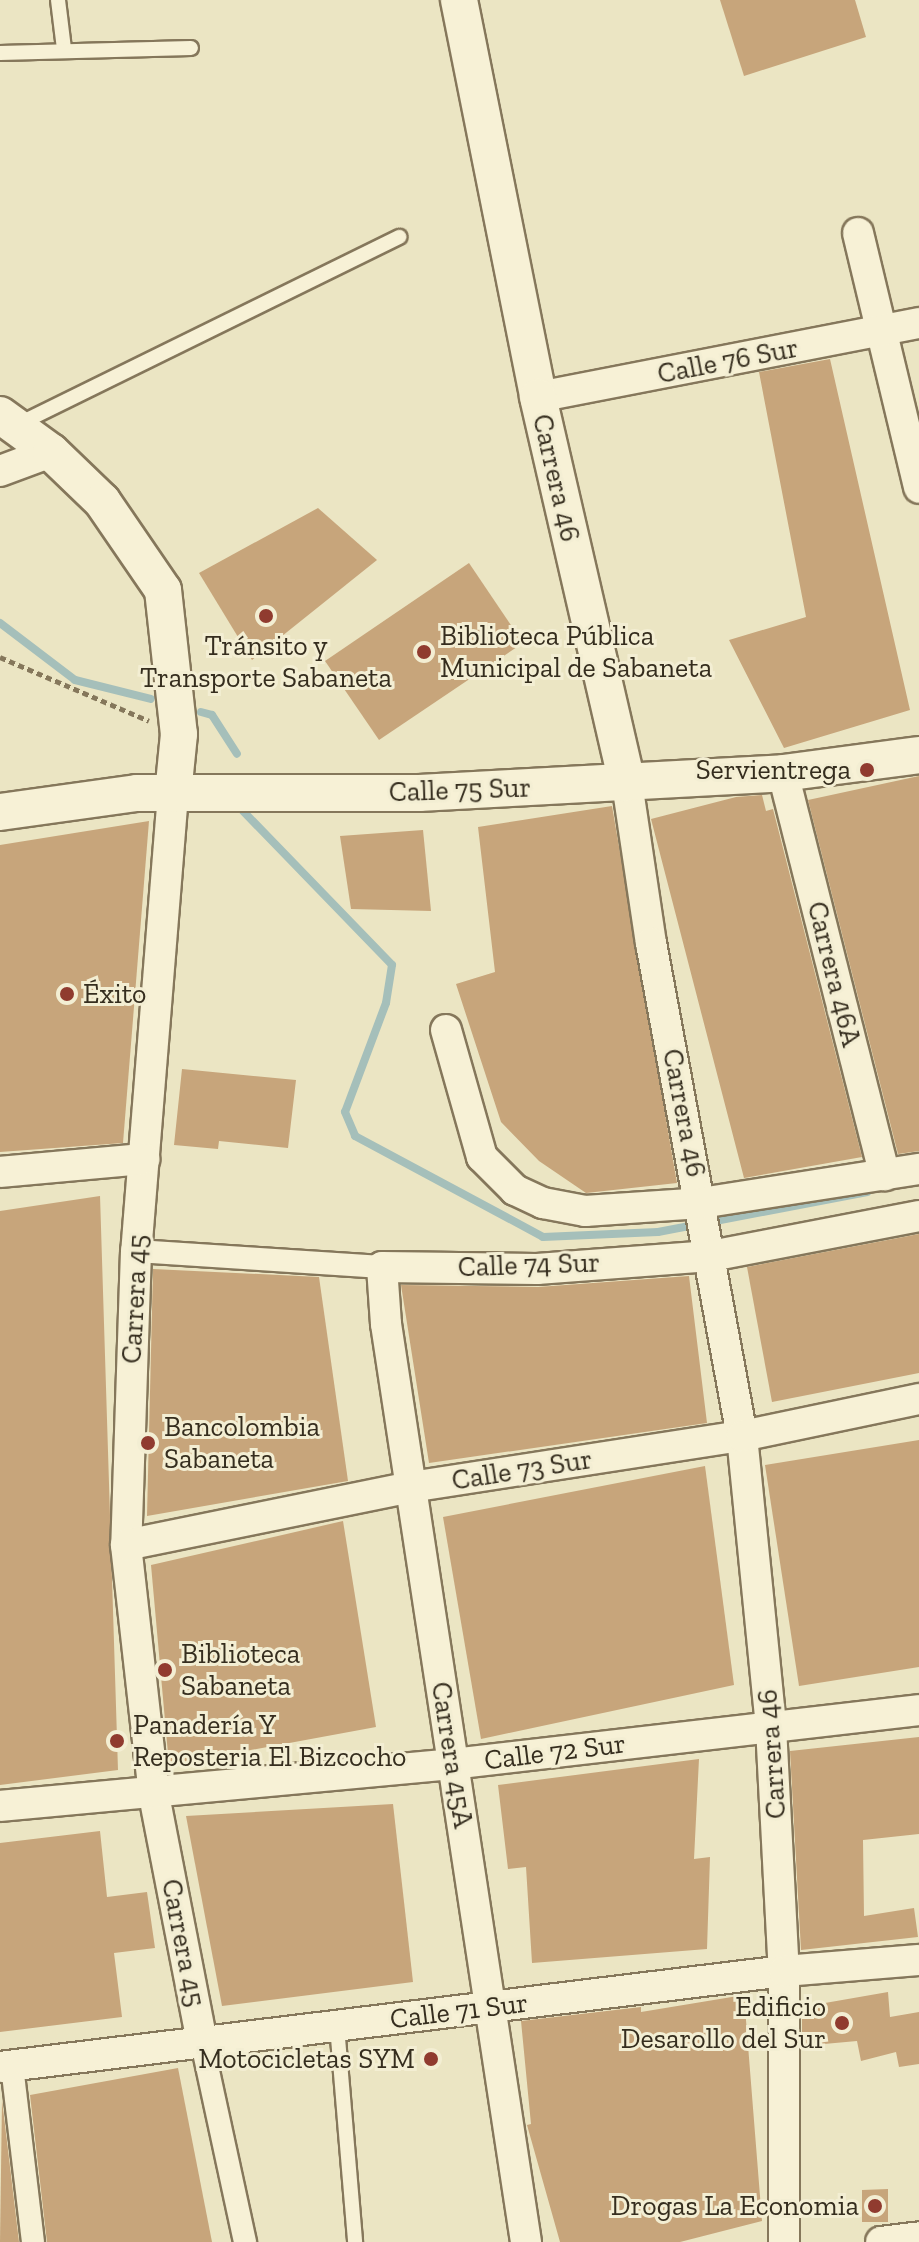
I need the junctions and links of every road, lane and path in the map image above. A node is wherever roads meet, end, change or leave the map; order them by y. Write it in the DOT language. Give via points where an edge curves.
graph roads {
  1 [pos="58,0"];
  2 [pos="459,0"];
  3 [pos="191,48"];
  4 [pos="64,49"];
  5 [pos="0,53"];
  6 [pos="858,233"];
  7 [pos="399,237"];
  8 [pos="919,323"];
  9 [pos="881,332"];
  10 [pos="538,397"];
  11 [pos="7,420"];
  12 [pos="51,452"];
  13 [pos="0,471"];
  14 [pos="919,488"];
  15 [pos="0,657"];
  16 [pos="179,734"];
  17 [pos="919,755"];
  18 [pos="783,773"];
  19 [pos="627,783"];
  20 [pos="173,794"];
  21 [pos="1,809"];
  22 [pos="446,1030"];
  23 [pos="144,1159"];
  24 [pos="919,1169"];
  25 [pos="0,1172"];
  26 [pos="885,1175"];
  27 [pos="919,1216"];
  28 [pos="706,1228"];
  29 [pos="136,1251"];
  30 [pos="382,1267"];
  31 [pos="919,1399"];
  32 [pos="742,1436"];
  33 [pos="411,1487"];
  34 [pos="126,1545"];
  35 [pos="919,1710"];
  36 [pos="771,1727"];
  37 [pos="453,1764"];
  38 [pos="154,1795"];
  39 [pos="0,1806"];
  40 [pos="919,1960"];
  41 [pos="784,1971"];
  42 [pos="490,2007"];
  43 [pos="337,2026"];
  44 [pos="202,2043"];
  45 [pos="6,2066"];
  46 [pos="919,2237"];
  47 [pos="33,2242"];
  48 [pos="245,2242"];
  49 [pos="355,2242"];
  50 [pos="526,2242"];
  51 [pos="784,2242"];
  52 [pos="881,2242"];
  1 -- 4 [label="lane"];
  2 -- 10 [label="street, Carrera 46"];
  3 -- 4 [label="lane" via="150,53"];
  4 -- 5 [label="lane"];
  6 -- 9 [label="street"];
  7 -- 11 [label="lane"];
  8 -- 9 [label="street, Calle 76 Sur"];
  9 -- 10 [label="street, Calle 76 Sur"];
  9 -- 14 [label="street"];
  10 -- 19 [label="street, Carrera 46"];
  11 -- 12 [label="street, Carrera 45"];
  12 -- 13 [label="street"];
  12 -- 16 [label="street, Carrera 45" via="102,501 163,590"];
  15 -- 16 [label="path"];
  16 -- 20 [label="street, Carrera 45"];
  17 -- 18 [label="street, Calle 75 Sur"];
  18 -- 19 [label="street, Calle 75 Sur"];
  18 -- 26 [label="street, Carrera 46A"];
  19 -- 20 [label="street, Calle 75 Sur" via="419,793"];
  19 -- 28 [label="street, Carrera 46" via="651,943"];
  20 -- 21 [label="street, Calle 75 Sur" via="75,798"];
  20 -- 23 [label="street, Carrera 45"];
  22 -- 28 [label="street, Calle 74 Sur" via="482,1157 515,1190 543,1203"];
  23 -- 25 [label="street"];
  23 -- 29 [label="street, Carrera 45"];
  24 -- 26 [label="street, Calle 74 Sur"];
  26 -- 28 [label="street, Calle 74 Sur"];
  27 -- 28 [label="street, Calle 74 Sur"];
  28 -- 30 [label="street, Calle 74 Sur" via="537,1269"];
  28 -- 32 [label="street, Carrera 46"];
  29 -- 30 [label="street, Calle 74 Sur"];
  29 -- 34 [label="street, Carrera 45"];
  30 -- 33 [label="street, Carrera 45A"];
  31 -- 32 [label="street, Calle 73 Sur"];
  32 -- 33 [label="street, Calle 73 Sur"];
  32 -- 36 [label="street, Carrera 46"];
  33 -- 34 [label="street, Calle 73 Sur"];
  33 -- 37 [label="street, Carrera 45A"];
  34 -- 38 [label="street, Carrera 45"];
  35 -- 36 [label="street, Calle 72 Sur"];
  36 -- 37 [label="street, Calle 72 Sur"];
  36 -- 41 [label="street, Carrera 46"];
  37 -- 38 [label="street, Calle 72 Sur"];
  37 -- 42 [label="street, Carrera 45A"];
  38 -- 39 [label="street, Calle 72 Sur"];
  38 -- 44 [label="street, Carrera 45"];
  40 -- 41 [label="street, Calle 71 Sur"];
  41 -- 42 [label="street, Calle 71 Sur"];
  41 -- 51 [label="street, Carrera 46"];
  42 -- 43 [label="street, Calle 71 Sur"];
  42 -- 50 [label="street, Carrera 45A"];
  43 -- 44 [label="street, Calle 71 Sur"];
  43 -- 49 [label="lane"];
  44 -- 45 [label="street, Calle 71 Sur"];
  44 -- 48 [label="street, Carrera 45"];
  45 -- 47 [label="street"];
  46 -- 52 [label="street"];
}
